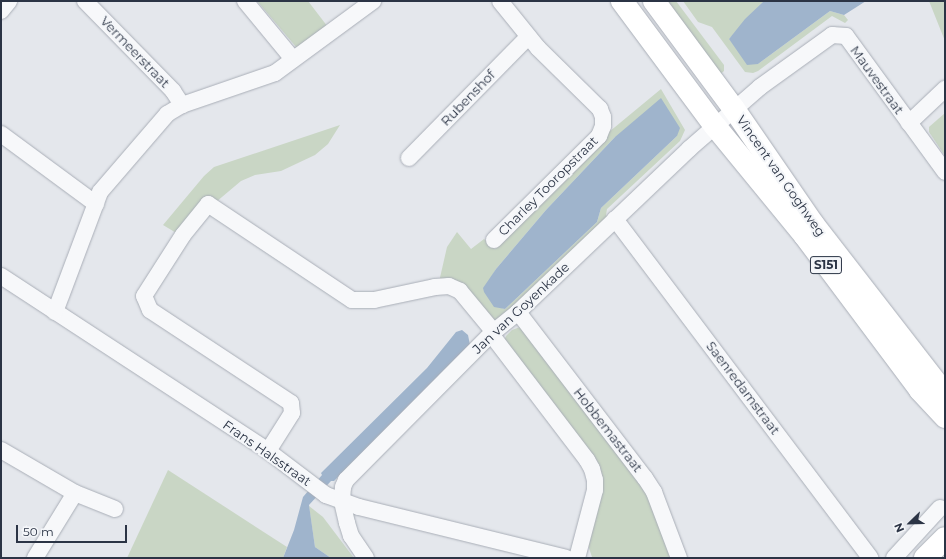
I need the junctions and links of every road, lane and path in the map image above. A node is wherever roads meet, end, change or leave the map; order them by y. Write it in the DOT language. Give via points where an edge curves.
graph roads {
  1 [pos="9,1"];
  2 [pos="85,1"];
  3 [pos="245,1"];
  4 [pos="373,1"];
  5 [pos="500,1"];
  6 [pos="622,1"];
  7 [pos="654,1"];
  8 [pos="1,11"];
  9 [pos="528,37"];
  10 [pos="293,60"];
  11 [pos="945,89"];
  12 [pos="182,105"];
  13 [pos="734,109"];
  14 [pos="909,123"];
  15 [pos="715,126"];
  16 [pos="1,134"];
  17 [pos="409,158"];
  18 [pos="945,172"];
  19 [pos="96,204"];
  20 [pos="615,219"];
  21 [pos="494,240"];
  22 [pos="1,276"];
  23 [pos="55,312"];
  24 [pos="518,312"];
  25 [pos="493,333"];
  26 [pos="945,394"];
  27 [pos="945,417"];
  28 [pos="1,450"];
  29 [pos="268,451"];
  30 [pos="75,493"];
  31 [pos="342,501"];
  32 [pos="940,508"];
  33 [pos="115,509"];
  34 [pos="945,538"];
  35 [pos="35,558"];
  36 [pos="366,558"];
  37 [pos="566,558"];
  38 [pos="577,558"];
  39 [pos="679,558"];
  40 [pos="870,558"];
  41 [pos="894,558"];
  42 [pos="925,558"];
  1 -- 8 [label="street"];
  2 -- 12 [label="street, Vermeerstraat" via="173,91"];
  3 -- 10 [label="street"];
  4 -- 10 [label="street"];
  5 -- 9 [label="street"];
  6 -- 15 [label="main road, Vincent van Goghweg / S151"];
  7 -- 13 [label="main road, Vincent van Goghweg / S151"];
  9 -- 17 [label="street, Rubenshof"];
  9 -- 21 [label="street, Charley Tooropstraat" via="600,109 603,121 599,136"];
  10 -- 12 [label="street" via="275,72"];
  11 -- 14 [label="street, Mauvestraat"];
  12 -- 19 [label="street" via="166,114 100,192"];
  13 -- 14 [label="street, Mauvestraat" via="832,34 846,36"];
  13 -- 15 [label="street, Vincent van Goghweg"];
  13 -- 26 [label="main road, Vincent van Goghweg / S151" via="814,224"];
  14 -- 18 [label="street, Mauvestraat"];
  15 -- 20 [label="street, Jan van Goyenkade"];
  15 -- 27 [label="main road, Vincent van Goghweg / S151" via="805,236 920,390"];
  16 -- 19 [label="street"];
  19 -- 23 [label="street"];
  20 -- 24 [label="street, Jan van Goyenkade"];
  20 -- 40 [label="street, Saenredamstraat"];
  22 -- 23 [label="street, Frans Halsstraat"];
  23 -- 29 [label="street, Frans Halsstraat"];
  24 -- 25 [label="street, Jan van Goyenkade"];
  24 -- 39 [label="street, Hobbemastraat" via="645,478 654,492"];
  25 -- 29 [label="street" via="460,292 449,286 374,300 352,300 208,204 183,235 144,296 150,310 291,403 292,413"];
  25 -- 31 [label="street, Jan van Goyenkade" via="346,480"];
  25 -- 38 [label="street" via="592,469 595,490"];
  28 -- 30 [label="street"];
  29 -- 31 [label="street, Frans Halsstraat" via="326,495"];
  30 -- 33 [label="street"];
  30 -- 35 [label="street"];
  31 -- 36 [label="street" via="351,536"];
  31 -- 37 [label="street, Frans Halsstraat"];
  32 -- 41 [label="street"];
  34 -- 42 [label="main road"];
}
